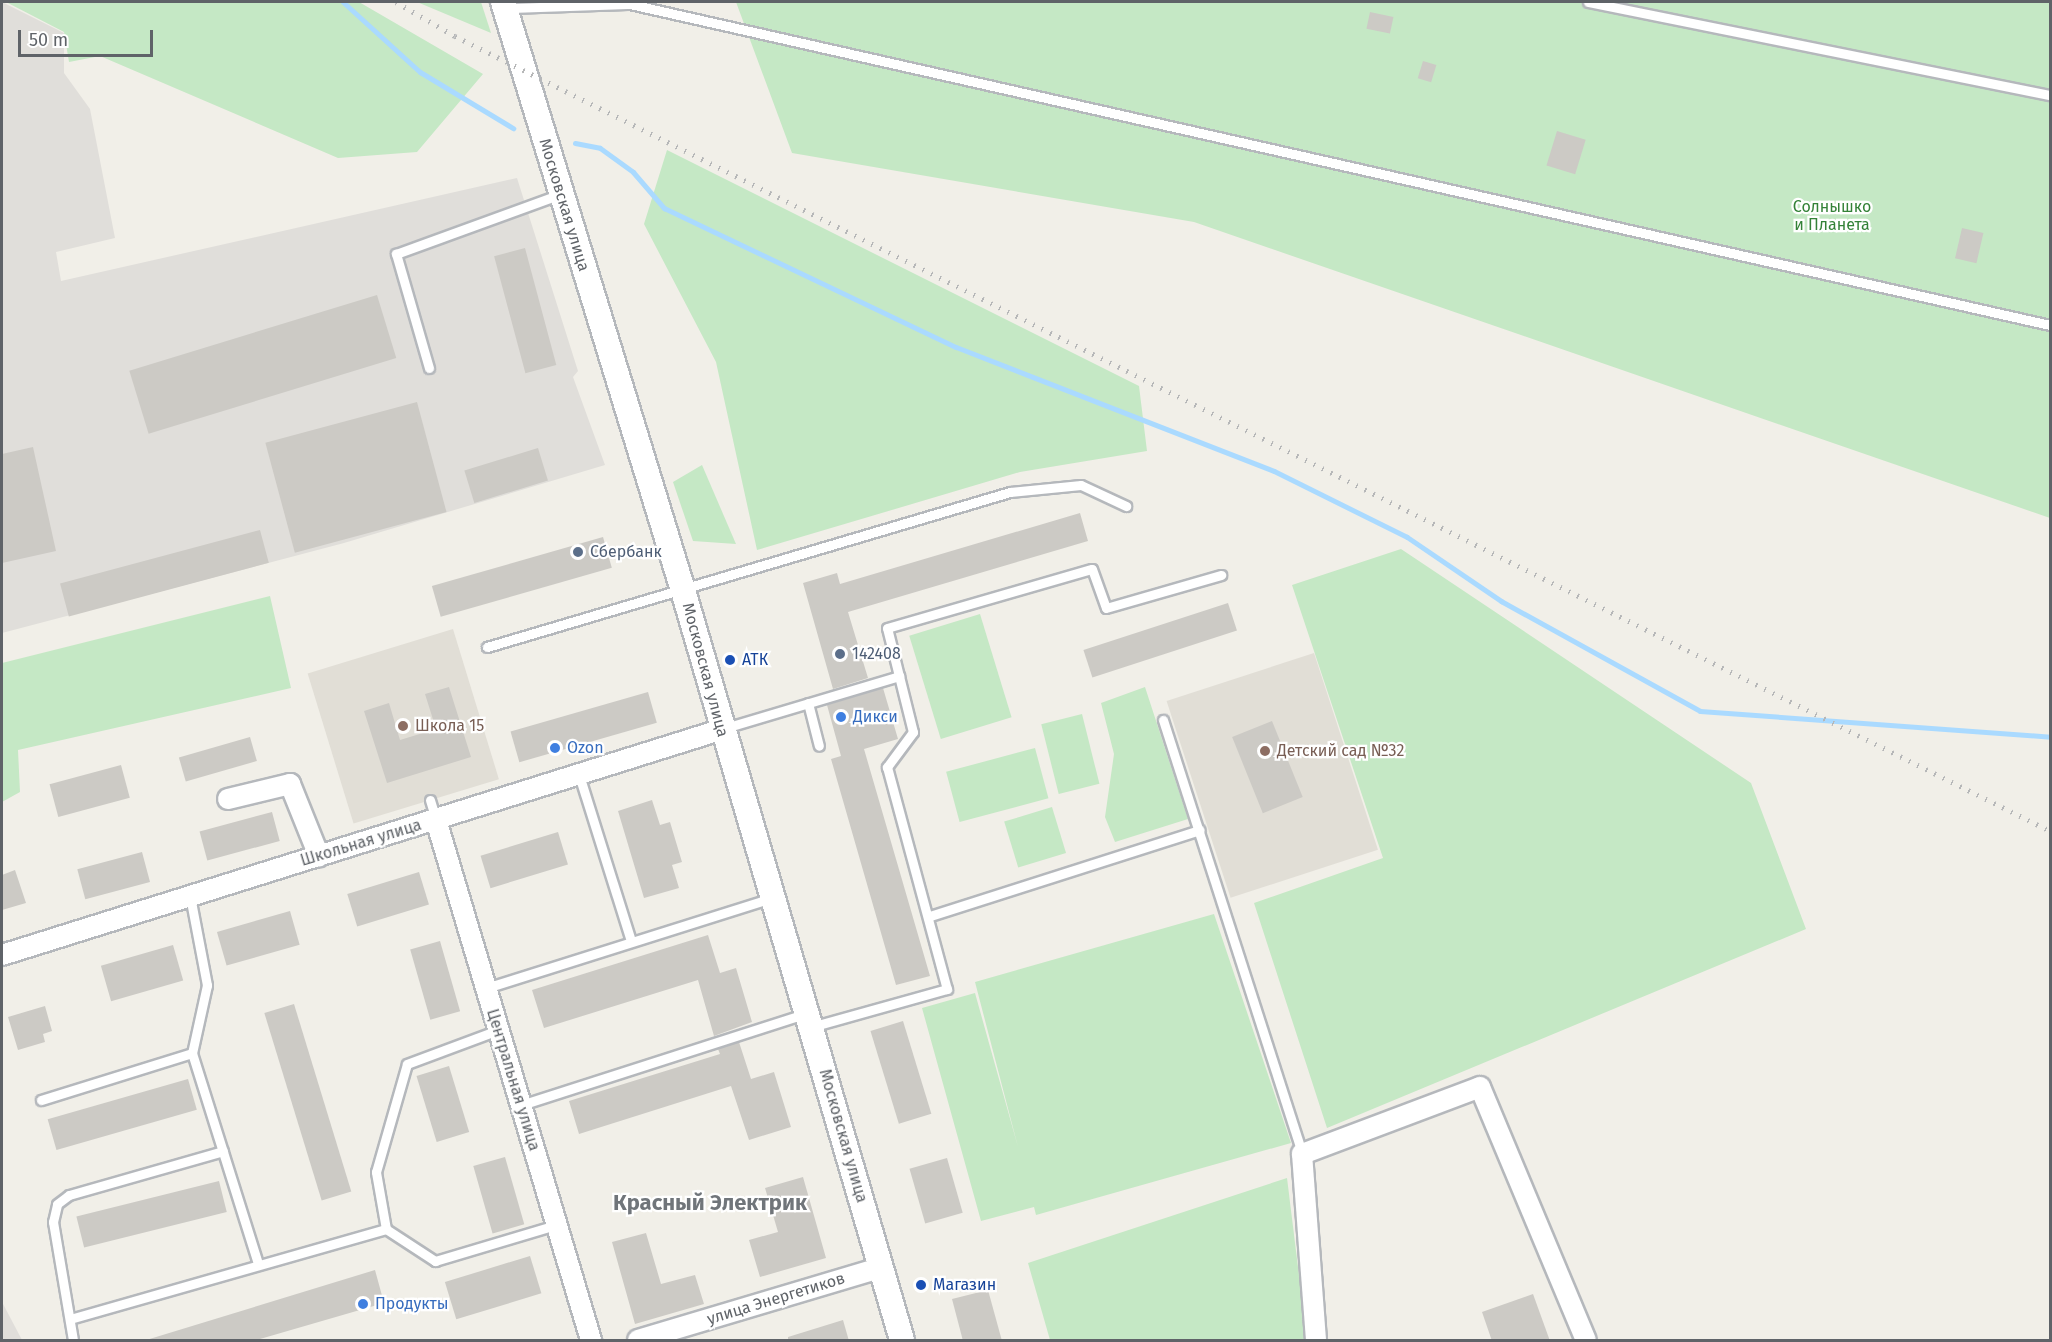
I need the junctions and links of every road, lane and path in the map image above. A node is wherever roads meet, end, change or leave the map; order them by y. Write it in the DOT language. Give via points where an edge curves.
graph roads {
  1 [pos="1588,2"];
  2 [pos="631,3"];
  3 [pos="504,5"];
  4 [pos="2050,95"];
  5 [pos="561,194"];
  6 [pos="2050,325"];
  7 [pos="429,368"];
  8 [pos="1126,506"];
  9 [pos="1221,575"];
  10 [pos="682,587"];
  11 [pos="487,647"];
  12 [pos="899,676"];
  13 [pos="808,704"];
  14 [pos="1163,720"];
  15 [pos="720,730"];
  16 [pos="819,746"];
  17 [pos="579,775"];
  18 [pos="228,799"];
  19 [pos="430,800"];
  20 [pos="436,820"];
  21 [pos="1200,830"];
  22 [pos="319,856"];
  23 [pos="190,896"];
  24 [pos="772,898"];
  25 [pos="930,916"];
  26 [pos="631,940"];
  27 [pos="2,955"];
  28 [pos="486,988"];
  29 [pos="809,1020"];
  30 [pos="498,1030"];
  31 [pos="192,1053"];
  32 [pos="41,1100"];
  33 [pos="520,1105"];
  34 [pos="223,1151"];
  35 [pos="1302,1154"];
  36 [pos="556,1225"];
  37 [pos="386,1229"];
  38 [pos="258,1263"];
  39 [pos="880,1268"];
  40 [pos="70,1319"];
  41 [pos="73,1341"];
  42 [pos="591,1341"];
  43 [pos="638,1341"];
  44 [pos="902,1341"];
  45 [pos="1316,1341"];
  46 [pos="1586,1341"];
  1 -- 4 [label="lane"];
  2 -- 3 [label="lane"];
  2 -- 6 [label="lane"];
  3 -- 5 [label="street, Московская улица"];
  5 -- 7 [label="lane" via="396,254"];
  5 -- 10 [label="street, Московская улица"];
  8 -- 10 [label="lane" via="1082,485 1010,492"];
  9 -- 12 [label="lane" via="1106,608 1092,569 887,628"];
  10 -- 11 [label="lane"];
  10 -- 15 [label="street, Московская улица"];
  12 -- 13 [label="lane"];
  12 -- 25 [label="lane" via="913,732 887,767"];
  13 -- 15 [label="lane"];
  13 -- 16 [label="lane"];
  14 -- 21 [label="lane"];
  15 -- 17 [label="street, Школьная улица"];
  15 -- 24 [label="street, Московская улица"];
  17 -- 20 [label="street, Школьная улица"];
  17 -- 26 [label="lane"];
  18 -- 22 [label="street" via="290,784"];
  19 -- 20 [label="lane"];
  20 -- 22 [label="street, Школьная улица"];
  20 -- 28 [label="street, Центральная улица"];
  21 -- 25 [label="lane"];
  21 -- 35 [label="lane"];
  22 -- 23 [label="street, Школьная улица"];
  23 -- 27 [label="street, Школьная улица"];
  23 -- 31 [label="lane" via="207,985"];
  24 -- 26 [label="lane"];
  24 -- 29 [label="street, Московская улица"];
  25 -- 29 [label="lane" via="947,989"];
  26 -- 28 [label="lane"];
  28 -- 30 [label="street, Центральная улица"];
  29 -- 33 [label="lane"];
  29 -- 39 [label="street, Московская улица"];
  30 -- 33 [label="street, Центральная улица"];
  30 -- 37 [label="lane" via="407,1064 376,1173"];
  31 -- 32 [label="lane"];
  31 -- 34 [label="lane"];
  33 -- 36 [label="street, Центральная улица"];
  34 -- 38 [label="lane"];
  34 -- 40 [label="lane" via="69,1195 57,1204 53,1222"];
  35 -- 45 [label="street"];
  35 -- 46 [label="street" via="1480,1087"];
  36 -- 37 [label="lane" via="435,1261"];
  36 -- 42 [label="street, Центральная улица"];
  37 -- 38 [label="lane"];
  38 -- 40 [label="lane"];
  39 -- 43 [label="street, улица Энергетиков"];
  39 -- 44 [label="street, Московская улица"];
  40 -- 41 [label="lane"];
}
